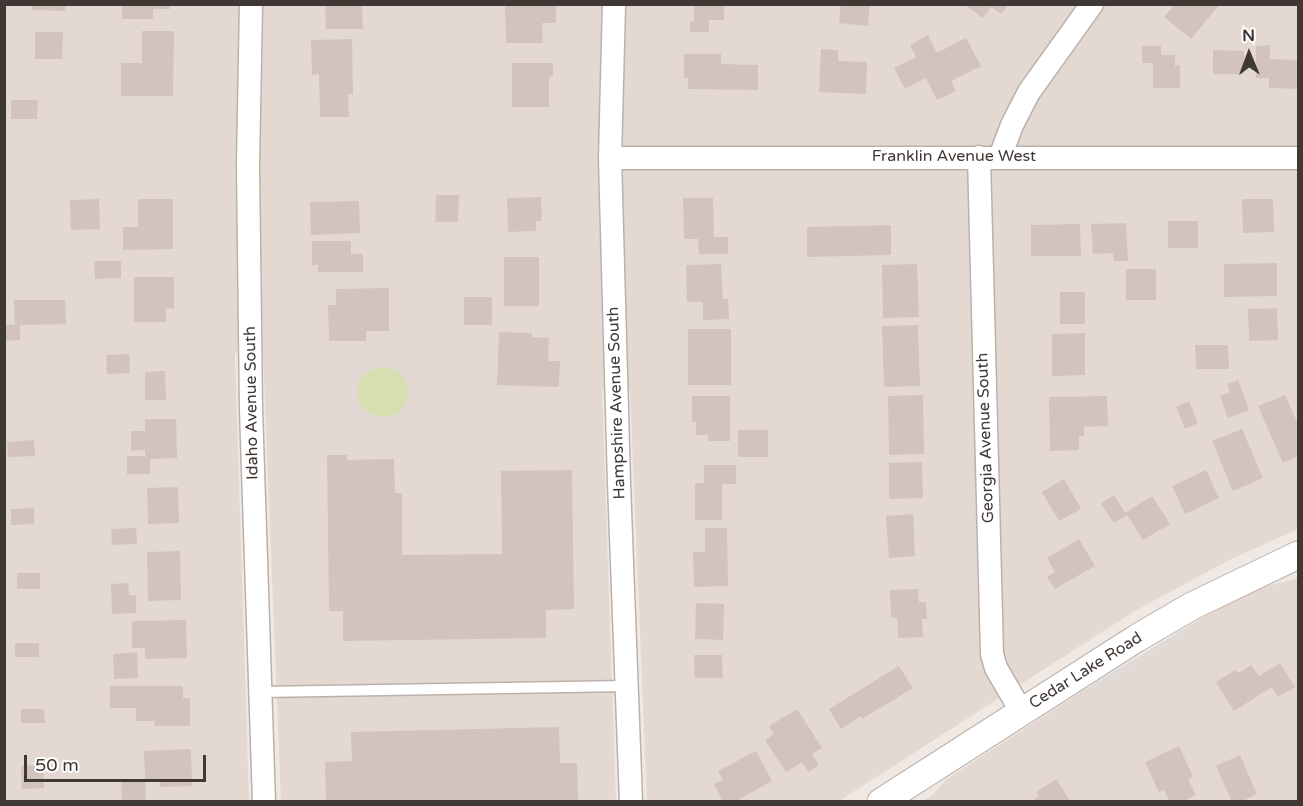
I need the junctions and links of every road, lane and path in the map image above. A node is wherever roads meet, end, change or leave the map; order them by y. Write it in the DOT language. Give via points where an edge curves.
graph roads {
  1 [pos="251,4"];
  2 [pos="614,4"];
  3 [pos="1092,4"];
  4 [pos="990,157"];
  5 [pos="610,158"];
  6 [pos="1299,158"];
  7 [pos="1299,555"];
  8 [pos="627,686"];
  9 [pos="261,692"];
  10 [pos="1021,711"];
  11 [pos="264,801"];
  12 [pos="631,801"];
  13 [pos="881,801"];
  1 -- 9 [label="street, Idaho Avenue South" via="251,409"];
  2 -- 5 [label="street, Hampshire Avenue South"];
  3 -- 4 [label="street, Georgia Avenue South" via="1029,92"];
  4 -- 5 [label="street, Franklin Avenue West"];
  4 -- 6 [label="street, Franklin Avenue West"];
  4 -- 10 [label="street, Georgia Avenue South" via="992,654"];
  5 -- 8 [label="street, Hampshire Avenue South"];
  7 -- 10 [label="street, Cedar Lake Road" via="1192,606"];
  8 -- 9 [label="lane"];
  8 -- 12 [label="street, Hampshire Avenue South"];
  9 -- 11 [label="street, Idaho Avenue South"];
  10 -- 13 [label="street, Cedar Lake Road"];
}
